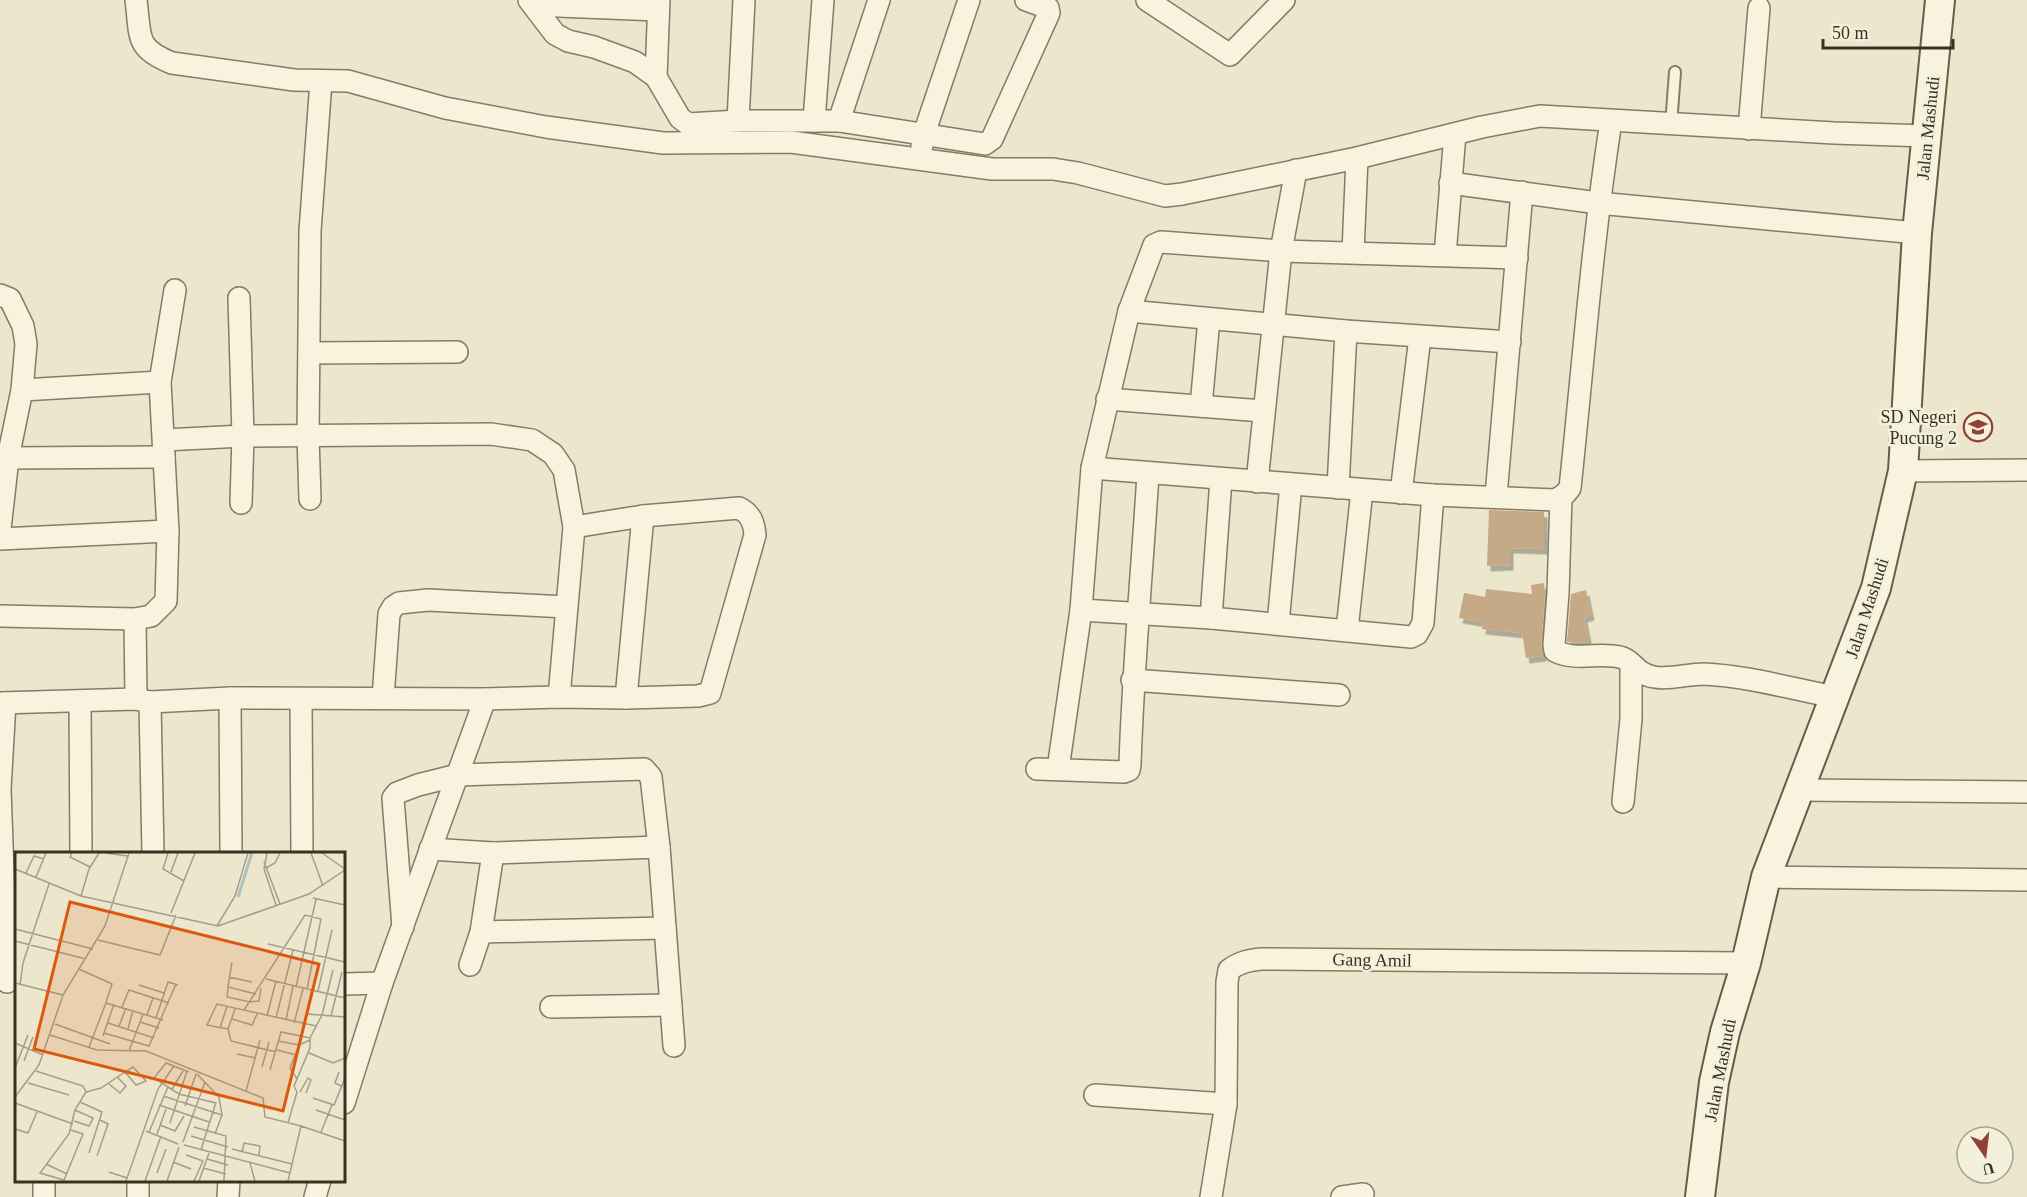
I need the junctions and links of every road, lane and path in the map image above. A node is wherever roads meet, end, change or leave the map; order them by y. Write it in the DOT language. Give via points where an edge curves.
graph roads {
  1 [pos="136,0"];
  2 [pos="744,0"];
  3 [pos="823,0"];
  4 [pos="879,0"];
  5 [pos="969,0"];
  6 [pos="1026,0"];
  7 [pos="1147,0"];
  8 [pos="1284,0"];
  9 [pos="1940,0"];
  10 [pos="531,2"];
  11 [pos="659,5"];
  12 [pos="1759,8"];
  13 [pos="1675,72"];
  14 [pos="656,77"];
  15 [pos="321,81"];
  16 [pos="738,121"];
  17 [pos="814,121"];
  18 [pos="838,121"];
  19 [pos="1611,121"];
  20 [pos="1671,125"];
  21 [pos="1749,129"];
  22 [pos="924,134"];
  23 [pos="1455,134"];
  24 [pos="1927,136"];
  25 [pos="1357,158"];
  26 [pos="920,159"];
  27 [pos="1296,170"];
  28 [pos="1450,183"];
  29 [pos="1522,192"];
  30 [pos="1598,203"];
  31 [pos="1917,233"];
  32 [pos="1281,251"];
  33 [pos="1353,252"];
  34 [pos="1445,255"];
  35 [pos="1517,258"];
  36 [pos="175,290"];
  37 [pos="0,296"];
  38 [pos="239,298"];
  39 [pos="1129,311"];
  40 [pos="1209,319"];
  41 [pos="1272,324"];
  42 [pos="1346,331"];
  43 [pos="1419,337"];
  44 [pos="1510,342"];
  45 [pos="458,352"];
  46 [pos="309,353"];
  47 [pos="160,382"];
  48 [pos="22,390"];
  49 [pos="1107,399"];
  50 [pos="1201,406"];
  51 [pos="1263,411"];
  52 [pos="243,436"];
  53 [pos="308,436"];
  54 [pos="164,448"];
  55 [pos="8,458"];
  56 [pos="1092,468"];
  57 [pos="2027,470"];
  58 [pos="1904,471"];
  59 [pos="1148,474"];
  60 [pos="1221,479"];
  61 [pos="1257,482"];
  62 [pos="1292,484"];
  63 [pos="1338,488"];
  64 [pos="1362,490"];
  65 [pos="1401,493"];
  66 [pos="1433,495"];
  67 [pos="1496,496"];
  68 [pos="1561,497"];
  69 [pos="310,499"];
  70 [pos="241,503"];
  71 [pos="642,516"];
  72 [pos="574,527"];
  73 [pos="0,529"];
  74 [pos="168,531"];
  75 [pos="0,539"];
  76 [pos="566,607"];
  77 [pos="1081,610"];
  78 [pos="1139,615"];
  79 [pos="0,616"];
  80 [pos="1211,618"];
  81 [pos="135,619"];
  82 [pos="1278,624"];
  83 [pos="1347,630"];
  84 [pos="1631,665"];
  85 [pos="1132,680"];
  86 [pos="1340,695"];
  87 [pos="559,697"];
  88 [pos="383,698"];
  89 [pos="1835,698"];
  90 [pos="230,699"];
  91 [pos="301,699"];
  92 [pos="485,699"];
  93 [pos="626,699"];
  94 [pos="80,701"];
  95 [pos="143,701"];
  96 [pos="2,703"];
  97 [pos="1036,769"];
  98 [pos="1058,769"];
  99 [pos="458,774"];
  100 [pos="0,789"];
  101 [pos="1798,790"];
  102 [pos="2027,792"];
  103 [pos="1623,802"];
  104 [pos="659,847"];
  105 [pos="430,849"];
  106 [pos="81,852"];
  107 [pos="153,852"];
  108 [pos="231,852"];
  109 [pos="302,852"];
  110 [pos="493,852"];
  111 [pos="2,872"];
  112 [pos="1766,877"];
  113 [pos="2027,880"];
  114 [pos="403,927"];
  115 [pos="665,928"];
  116 [pos="481,932"];
  117 [pos="1746,963"];
  118 [pos="470,965"];
  119 [pos="8,982"];
  120 [pos="382,983"];
  121 [pos="345,984"];
  122 [pos="671,1005"];
  123 [pos="551,1007"];
  124 [pos="674,1046"];
  125 [pos="350,1063"];
  126 [pos="1095,1095"];
  127 [pos="345,1096"];
  128 [pos="1226,1104"];
  129 [pos="229,1182"];
  130 [pos="319,1182"];
  131 [pos="228,1197"];
  132 [pos="315,1197"];
  133 [pos="1211,1197"];
  134 [pos="1700,1197"];
  1 -- 15 [label="street" via="142,43 154,56 172,63 232,73"];
  2 -- 16 [label="street"];
  3 -- 17 [label="street"];
  4 -- 18 [label="street"];
  5 -- 22 [label="street"];
  6 -- 22 [label="street" via="1043,5 1049,13 992,139 985,144"];
  7 -- 8 [label="street" via="1230,55"];
  9 -- 24 [label="street, Jalan Mashudi"];
  10 -- 11 [label="street"];
  10 -- 14 [label="street" via="555,34 635,62"];
  11 -- 14 [label="street"];
  12 -- 21 [label="street"];
  13 -- 20 [label="lane"];
  14 -- 16 [label="street" via="684,123"];
  15 -- 26 [label="street" via="348,81 445,108 523,123 663,143 791,142"];
  15 -- 46 [label="street" via="310,231"];
  16 -- 17 [label="street"];
  17 -- 18 [label="street"];
  18 -- 22 [label="street"];
  19 -- 20 [label="street"];
  19 -- 23 [label="street" via="1540,116"];
  19 -- 30 [label="street"];
  20 -- 21 [label="street"];
  21 -- 24 [label="street"];
  22 -- 26 [label="street"];
  23 -- 25 [label="street"];
  23 -- 28 [label="street"];
  24 -- 31 [label="street, Jalan Mashudi"];
  25 -- 27 [label="street"];
  25 -- 33 [label="street"];
  26 -- 27 [label="street" via="992,170 1053,169 1165,196"];
  27 -- 32 [label="street"];
  28 -- 29 [label="street"];
  28 -- 34 [label="street"];
  29 -- 30 [label="street"];
  29 -- 35 [label="street"];
  30 -- 31 [label="street"];
  30 -- 68 [label="street" via="1570,488"];
  31 -- 58 [label="street, Jalan Mashudi"];
  32 -- 33 [label="street"];
  32 -- 39 [label="street" via="1157,243"];
  32 -- 41 [label="street"];
  33 -- 34 [label="street"];
  34 -- 35 [label="street"];
  35 -- 44 [label="street"];
  36 -- 47 [label="street"];
  37 -- 48 [label="street" via="10,299 25,334"];
  38 -- 52 [label="street"];
  39 -- 40 [label="street"];
  39 -- 49 [label="street"];
  40 -- 41 [label="street"];
  40 -- 50 [label="street"];
  41 -- 42 [label="street"];
  41 -- 51 [label="street"];
  42 -- 43 [label="street"];
  42 -- 63 [label="street"];
  43 -- 44 [label="street"];
  43 -- 65 [label="street"];
  44 -- 67 [label="street"];
  45 -- 46 [label="street"];
  46 -- 53 [label="street"];
  47 -- 48 [label="street"];
  47 -- 54 [label="street"];
  48 -- 55 [label="street"];
  49 -- 50 [label="street"];
  49 -- 56 [label="street"];
  50 -- 51 [label="street"];
  51 -- 61 [label="street"];
  52 -- 53 [label="street"];
  52 -- 54 [label="street"];
  52 -- 70 [label="street"];
  53 -- 69 [label="street"];
  53 -- 72 [label="street" via="491,434 532,440 553,454 564,470"];
  54 -- 55 [label="street"];
  54 -- 74 [label="street"];
  55 -- 73 [label="street"];
  56 -- 59 [label="street"];
  56 -- 77 [label="street"];
  57 -- 58 [label="street"];
  58 -- 89 [label="street, Jalan Mashudi" via="1876,588"];
  59 -- 60 [label="street"];
  59 -- 78 [label="street"];
  60 -- 61 [label="street"];
  60 -- 80 [label="street"];
  61 -- 62 [label="street"];
  62 -- 63 [label="street"];
  62 -- 82 [label="street"];
  63 -- 64 [label="street"];
  64 -- 65 [label="street"];
  64 -- 83 [label="street"];
  65 -- 66 [label="street"];
  66 -- 67 [label="street"];
  66 -- 83 [label="street" via="1420,630 1411,637"];
  67 -- 68 [label="street" via="1556,500"];
  68 -- 84 [label="street" via="1554,649 1577,657 1625,659"];
  71 -- 72 [label="street"];
  71 -- 93 [label="street"];
  71 -- 93 [label="street" via="739,508 751,518 755,535 710,693"];
  72 -- 76 [label="street"];
  74 -- 75 [label="street"];
  74 -- 81 [label="street" via="166,601 151,616"];
  76 -- 87 [label="street"];
  76 -- 88 [label="street" via="428,600 399,603 389,614"];
  77 -- 78 [label="street"];
  77 -- 98 [label="street"];
  78 -- 80 [label="street"];
  78 -- 85 [label="street"];
  79 -- 81 [label="street"];
  80 -- 82 [label="street"];
  81 -- 95 [label="street"];
  82 -- 83 [label="street"];
  84 -- 89 [label="street" via="1654,677 1705,674"];
  84 -- 103 [label="street" via="1631,719"];
  85 -- 86 [label="street"];
  85 -- 98 [label="street" via="1129,770"];
  87 -- 92 [label="street"];
  87 -- 93 [label="street"];
  88 -- 91 [label="street"];
  88 -- 92 [label="street"];
  89 -- 101 [label="street, Jalan Mashudi"];
  90 -- 91 [label="street"];
  90 -- 95 [label="street"];
  90 -- 108 [label="street"];
  91 -- 109 [label="street"];
  92 -- 99 [label="street"];
  94 -- 95 [label="street"];
  94 -- 96 [label="street"];
  94 -- 106 [label="street"];
  95 -- 107 [label="street"];
  96 -- 100 [label="street"];
  97 -- 98 [label="street"];
  99 -- 104 [label="street" via="644,769 651,777"];
  99 -- 105 [label="street"];
  99 -- 114 [label="street" via="418,785 393,798"];
  100 -- 111 [label="street"];
  101 -- 102 [label="street"];
  101 -- 112 [label="street, Jalan Mashudi"];
  104 -- 110 [label="street"];
  104 -- 115 [label="street"];
  105 -- 110 [label="street"];
  105 -- 114 [label="street"];
  110 -- 116 [label="street"];
  111 -- 119 [label="street"];
  112 -- 113 [label="street"];
  112 -- 117 [label="street, Jalan Mashudi"];
  114 -- 120 [label="street"];
  115 -- 116 [label="street"];
  115 -- 122 [label="street"];
  116 -- 118 [label="street"];
  117 -- 128 [label="street, Gang Amil" via="1248,960 1229,970"];
  117 -- 134 [label="street, Jalan Mashudi" via="1714,1082"];
  120 -- 121 [label="street"];
  120 -- 125 [label="street"];
  122 -- 123 [label="street"];
  122 -- 124 [label="street"];
  125 -- 127 [label="street"];
  126 -- 128 [label="street"];
  128 -- 133 [label="street, Gang Amil"];
  129 -- 131 [label="street"];
  130 -- 132 [label="street"];
}
